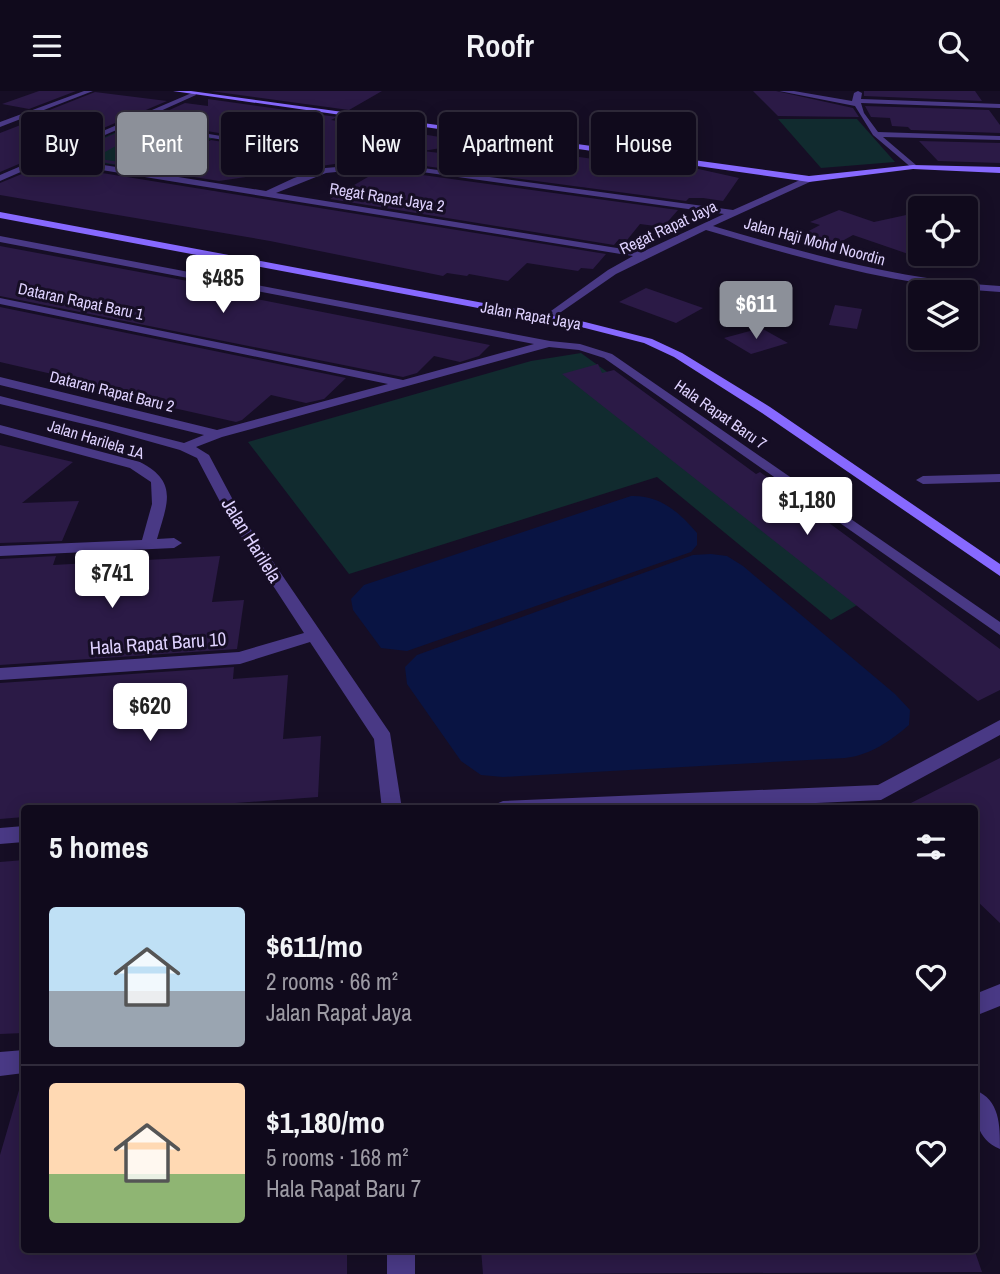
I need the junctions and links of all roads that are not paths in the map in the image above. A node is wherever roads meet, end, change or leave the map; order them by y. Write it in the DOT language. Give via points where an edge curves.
graph roads {
  1 [pos="90,91"];
  2 [pos="176,91"];
  3 [pos="782,91"];
  4 [pos="860,91"];
  5 [pos="194,93"];
  6 [pos="856,102"];
  7 [pos="1000,106"];
  8 [pos="152,112"];
  9 [pos="0,125"];
  10 [pos="876,134"];
  11 [pos="1000,138"];
  12 [pos="913,167"];
  13 [pos="21,168"];
  14 [pos="103,168"];
  15 [pos="1000,170"];
  16 [pos="0,178"];
  17 [pos="809,179"];
  18 [pos="268,194"];
  19 [pos="734,213"];
  20 [pos="0,215"];
  21 [pos="706,227"];
  22 [pos="0,239"];
  23 [pos="643,255"];
  24 [pos="1000,289"];
  25 [pos="0,301"];
  26 [pos="548,318"];
  27 [pos="550,344"];
  28 [pos="0,381"];
  29 [pos="402,383"];
  30 [pos="0,400"];
  31 [pos="31,407"];
  32 [pos="0,428"];
  33 [pos="217,434"];
  34 [pos="185,447"];
  35 [pos="1000,478"];
  36 [pos="923,480"];
  37 [pos="174,543"];
  38 [pos="148,544"];
  39 [pos="0,551"];
  40 [pos="1000,571"];
  41 [pos="1000,631"];
  42 [pos="315,635"];
  43 [pos="0,674"];
  44 [pos="1000,727"];
  45 [pos="391,805"];
  46 [pos="592,805"];
  47 [pos="21,834"];
  48 [pos="0,836"];
  49 [pos="1000,995"];
  50 [pos="978,1004"];
  51 [pos="21,1062"];
  52 [pos="0,1064"];
  53 [pos="978,1106"];
  54 [pos="1000,1136"];
  55 [pos="401,1253"];
  56 [pos="401,1274"];
  1 -- 9 [label="street"];
  2 -- 5 [label="street"];
  3 -- 6 [label="street"];
  4 -- 6 [label="street"];
  5 -- 8 [label="street"];
  5 -- 17 [label="street"];
  6 -- 7 [label="street"];
  6 -- 10 [label="street"];
  10 -- 11 [label="street"];
  10 -- 12 [label="street"];
  12 -- 15 [label="street"];
  12 -- 17 [label="street"];
  13 -- 16 [label="street"];
  14 -- 18 [label="street, Regat Rapat Jaya 2"];
  17 -- 19 [label="street, Regat Rapat Jaya"];
  18 -- 19 [label="street" via="304,175 386,165"];
  18 -- 23 [label="street, Regat Rapat Jaya 2"];
  19 -- 21 [label="street, Regat Rapat Jaya"];
  20 -- 26 [label="street, Jalan Rapat Jaya"];
  21 -- 23 [label="street, Regat Rapat Jaya"];
  21 -- 24 [label="street, Jalan Haji Mohd Noordin" via="836,266 901,279"];
  22 -- 27 [label="street, Jalan Rapat Jaya"];
  23 -- 26 [label="street, Regat Rapat Jaya" via="612,271"];
  25 -- 29 [label="street, Dataran Rapat Baru 1"];
  26 -- 40 [label="street, Jalan Rapat Jaya" via="620,332 678,355"];
  27 -- 29 [label="street"];
  27 -- 41 [label="street, Hala Rapat Baru 7" via="608,356"];
  28 -- 33 [label="street, Dataran Rapat Baru 2"];
  29 -- 33 [label="street"];
  30 -- 31 [label="street, Jalan Harilela"];
  31 -- 32 [label="street"];
  31 -- 34 [label="street, Jalan Harilela"];
  32 -- 38 [label="street, Jalan Harilela 1A" via="135,465 152,475 160,484 159,502"];
  33 -- 34 [label="street"];
  34 -- 42 [label="street, Jalan Harilela" via="202,456 234,515"];
  35 -- 36 [label="street"];
  37 -- 38 [label="street"];
  38 -- 39 [label="street"];
  42 -- 43 [label="street, Hala Rapat Baru 10" via="240,658"];
  42 -- 45 [label="street, Jalan Harilela" via="383,738"];
  44 -- 46 [label="street" via="881,792"];
  47 -- 48 [label="street"];
  49 -- 50 [label="street"];
  51 -- 52 [label="street"];
  53 -- 54 [label="street"];
  55 -- 56 [label="street"];
}
